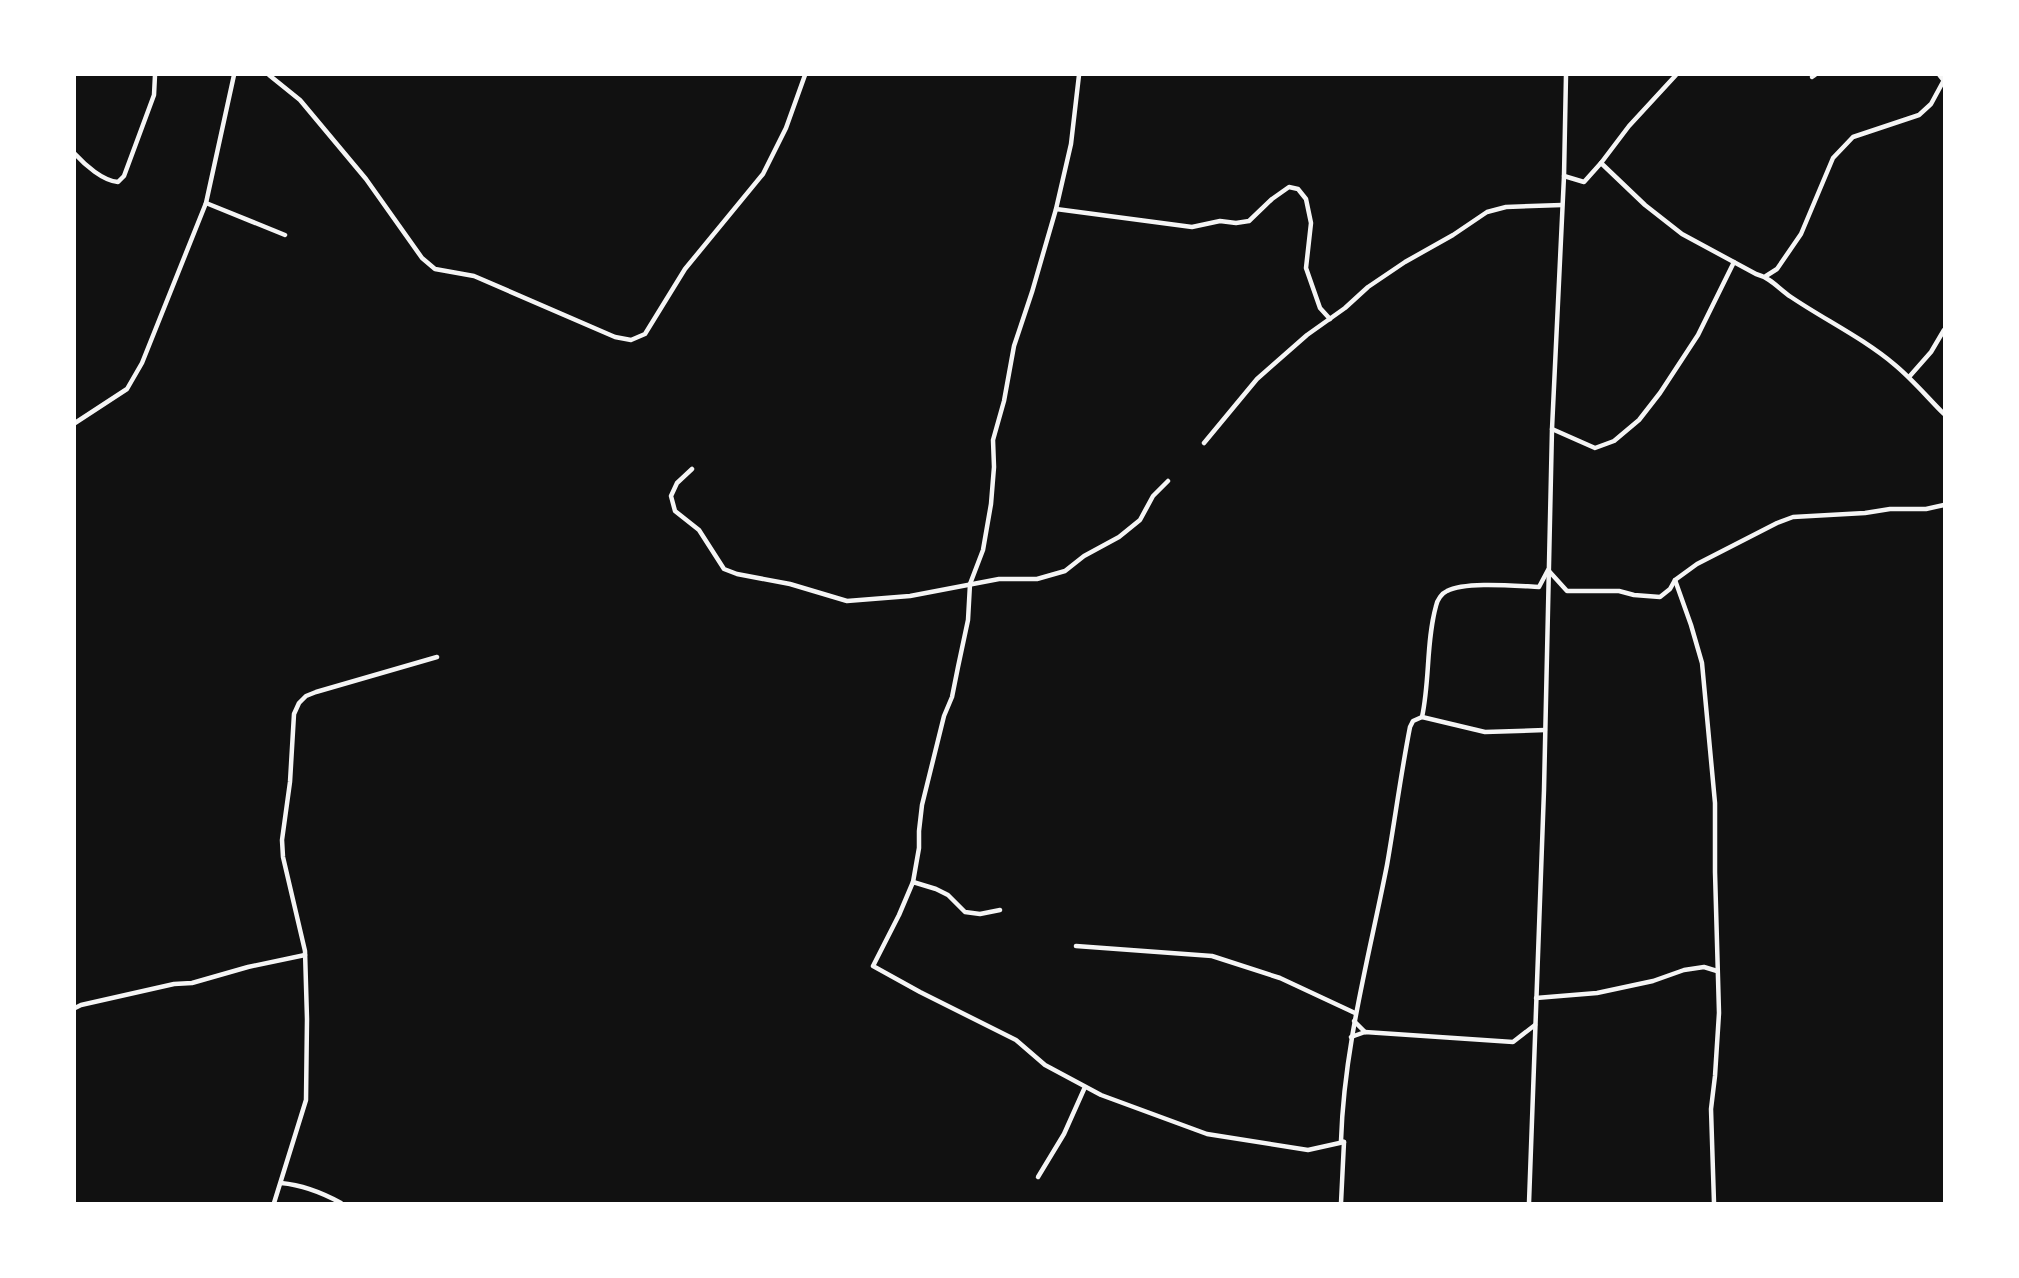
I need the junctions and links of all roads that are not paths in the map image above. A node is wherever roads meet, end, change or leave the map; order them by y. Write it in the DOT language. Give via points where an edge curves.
graph roads {
  1 [pos="155,75"];
  2 [pos="234,75"];
  3 [pos="269,75"];
  4 [pos="805,75"];
  5 [pos="1079,75"];
  6 [pos="1566,75"];
  7 [pos="1676,75"];
  8 [pos="1940,75"];
  9 [pos="1944,80"];
  10 [pos="75,154"];
  11 [pos="1601,163"];
  12 [pos="1564,176"];
  13 [pos="206,203"];
  14 [pos="1562,205"];
  15 [pos="1056,209"];
  16 [pos="284,235"];
  17 [pos="1734,262"];
  18 [pos="1766,276"];
  19 [pos="1330,319"];
  20 [pos="1944,330"];
  21 [pos="1909,378"];
  22 [pos="1944,414"];
  23 [pos="75,423"];
  24 [pos="1552,429"];
  25 [pos="1204,443"];
  26 [pos="692,469"];
  27 [pos="1168,481"];
  28 [pos="1944,505"];
  29 [pos="1548,570"];
  30 [pos="1675,580"];
  31 [pos="970,584"];
  32 [pos="437,657"];
  33 [pos="1422,717"];
  34 [pos="1545,730"];
  35 [pos="914,882"];
  36 [pos="1000,910"];
  37 [pos="1076,946"];
  38 [pos="305,955"];
  39 [pos="1717,971"];
  40 [pos="1536,998"];
  41 [pos="75,1008"];
  42 [pos="1356,1012"];
  43 [pos="1354,1021"];
  44 [pos="1535,1025"];
  45 [pos="1365,1032"];
  46 [pos="1351,1037"];
  47 [pos="1085,1087"];
  48 [pos="1344,1142"];
  49 [pos="1038,1177"];
  50 [pos="281,1183"];
  51 [pos="274,1203"];
  52 [pos="340,1203"];
  53 [pos="1341,1203"];
  54 [pos="1529,1203"];
  55 [pos="1714,1203"];
  1 -- 10 [label="street" via="154,95 124,176 118,182 111,182"];
  2 -- 13 [label="street"];
  3 -- 4 [label="street" via="300,100 366,179 422,258 435,268 474,276 631,340 645,334 685,269 763,174 786,128"];
  5 -- 15 [label="street" via="1071,144"];
  6 -- 12 [label="street"];
  7 -- 11 [label="street" via="1629,126"];
  8 -- 9 [label="street"];
  9 -- 18 [label="street" via="1931,104 1920,115 1853,137 1833,158 1801,234 1777,269"];
  11 -- 12 [label="street" via="1584,182"];
  11 -- 17 [label="street" via="1645,205 1682,234"];
  12 -- 14 [label="street"];
  13 -- 16 [label="street"];
  13 -- 23 [label="street" via="142,363 127,389"];
  14 -- 19 [label="street" via="1506,207 1488,212 1368,287"];
  14 -- 24 [label="street"];
  15 -- 19 [label="street" via="1192,227 1220,221 1249,221 1289,187 1298,189 1306,199 1311,223 1306,268 1320,308"];
  15 -- 31 [label="street" via="1014,346 993,440 991,504 983,550"];
  17 -- 18 [label="street"];
  17 -- 24 [label="street" via="1698,335 1639,420 1614,441 1596,448"];
  18 -- 21 [label="street" via="1790,296 1869,345"];
  19 -- 25 [label="street" via="1256,379"];
  20 -- 21 [label="street"];
  21 -- 22 [label="street"];
  24 -- 29 [label="street"];
  26 -- 31 [label="street" via="677,484 671,496 675,511 699,530 724,569 847,601 910,596"];
  27 -- 31 [label="street" via="1153,496 1140,520 1120,537 1084,556 1065,571 1037,579 999,579"];
  28 -- 30 [label="street" via="1926,509 1793,517 1712,556"];
  29 -- 30 [label="street" via="1567,590 1619,591 1660,597"];
  29 -- 33 [label="street" via="1539,587 1480,586 1445,591 1436,604"];
  29 -- 34 [label="street"];
  30 -- 39 [label="street" via="1702,663 1715,803"];
  31 -- 35 [label="street" via="968,620 952,697 944,716 922,805"];
  32 -- 38 [label="street" via="316,692 306,696 294,714 282,848"];
  33 -- 34 [label="street" via="1485,732"];
  33 -- 42 [label="street" via="1413,721 1410,727 1387,865"];
  34 -- 40 [label="street"];
  35 -- 36 [label="street" via="948,895 966,912 980,914"];
  35 -- 47 [label="street" via="874,966 1016,1040 1045,1064"];
  37 -- 42 [label="street" via="1212,956 1280,978"];
  38 -- 41 [label="street"];
  38 -- 50 [label="street" via="306,1100"];
  39 -- 40 [label="street" via="1704,967 1597,993"];
  39 -- 55 [label="street" via="1719,1013 1710,1109"];
  40 -- 44 [label="street"];
  42 -- 43 [label="street"];
  43 -- 45 [label="street"];
  43 -- 46 [label="street"];
  44 -- 45 [label="street" via="1513,1042"];
  44 -- 54 [label="street"];
  45 -- 46 [label="street"];
  46 -- 48 [label="street" via="1342,1113 1341,1141"];
  47 -- 48 [label="street" via="1101,1096 1207,1134 1308,1150"];
  47 -- 49 [label="street" via="1064,1134"];
  48 -- 53 [label="street"];
  50 -- 51 [label="street"];
  50 -- 52 [label="street" via="300,1185"];
}
